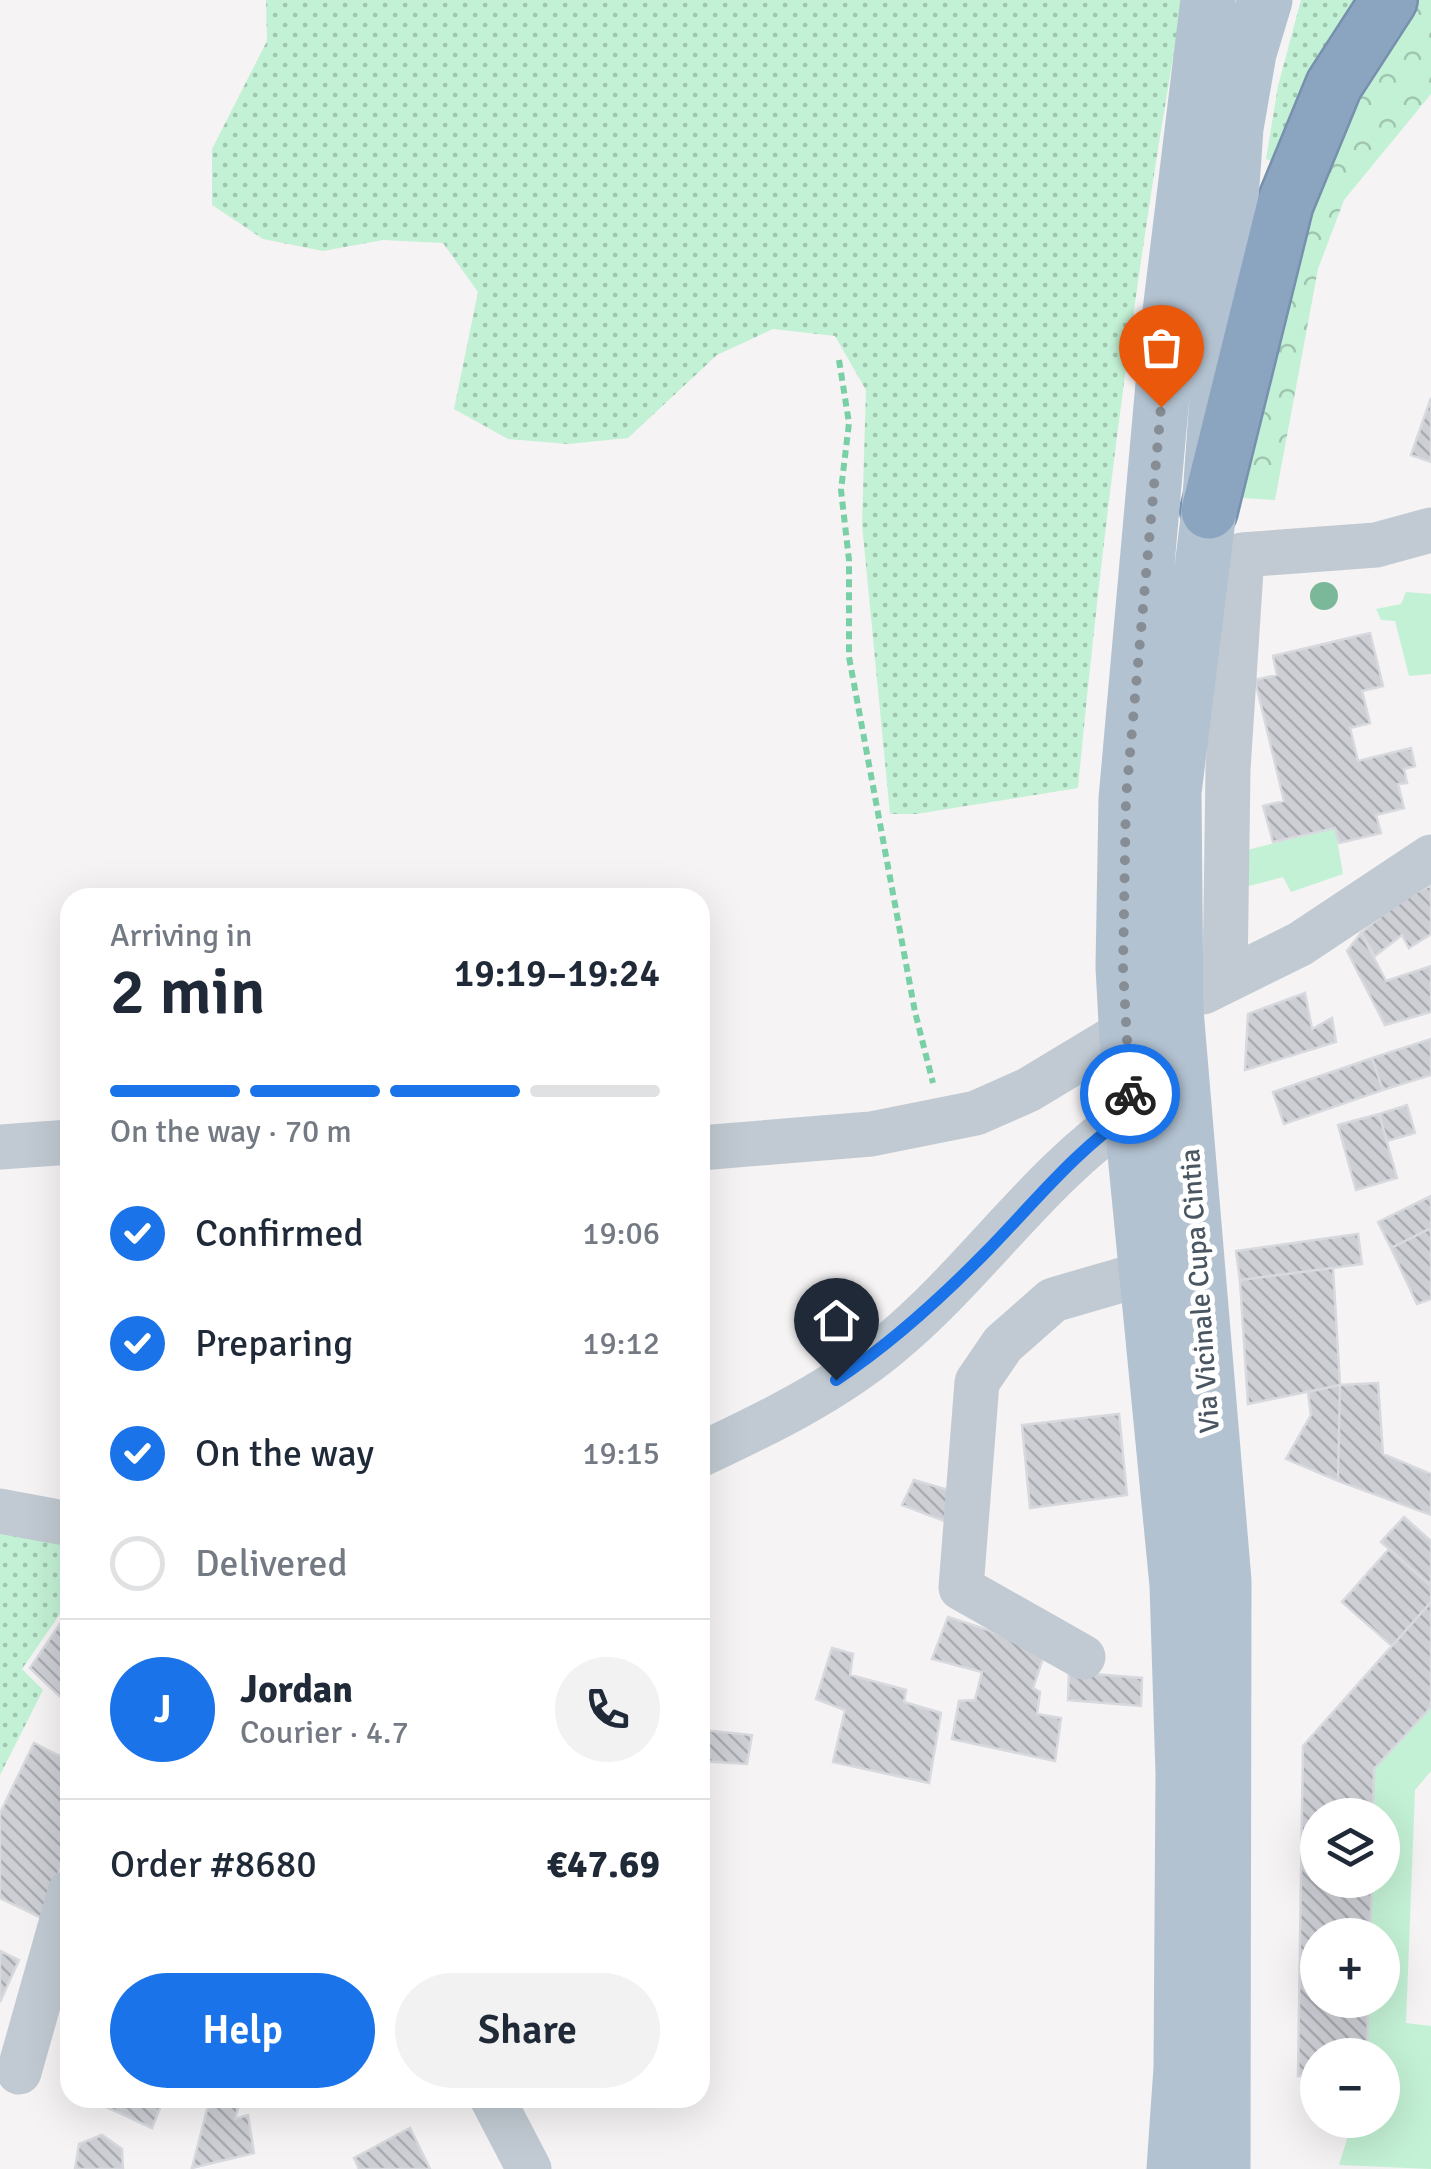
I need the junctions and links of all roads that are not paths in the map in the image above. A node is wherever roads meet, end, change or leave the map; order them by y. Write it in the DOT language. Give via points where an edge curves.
graph roads {
  1 [pos="1208,0"];
  2 [pos="1265,0"];
  3 [pos="1389,0"];
  4 [pos="1209,511"];
  5 [pos="1431,530"];
  6 [pos="1431,857"];
  7 [pos="1225,978"];
  8 [pos="1176,1010"];
  9 [pos="1126,1031"];
  10 [pos="1131,1113"];
  11 [pos="60,1143"];
  12 [pos="0,1147"];
  13 [pos="710,1147"];
  14 [pos="1188,1172"];
  15 [pos="1146,1274"];
  16 [pos="710,1450"];
  17 [pos="0,1512"];
  18 [pos="60,1522"];
  19 [pos="1083,1656"];
  20 [pos="60,1928"];
  21 [pos="20,2072"];
  22 [pos="497,2108"];
  23 [pos="527,2168"];
  24 [pos="1174,2169"];
  25 [pos="1223,2169"];
  1 -- 9 [label="main road, Via Vicinale Cupa Cintia" via="1168,328 1126,798"];
  2 -- 4 [label="main road, Via Vicinale Cupa Cintia" via="1236,128"];
  3 -- 4 [label="highway" via="1334,85 1302,157"];
  4 -- 8 [label="main road, Via Vicinale Cupa Cintia" via="1174,792"];
  5 -- 7 [label="street" via="1376,545 1242,556 1228,770"];
  6 -- 7 [label="street" via="1300,944"];
  7 -- 8 [label="street"];
  8 -- 14 [label="main road, Via Vicinale Cupa Cintia"];
  9 -- 10 [label="main road, Via Vicinale Cupa Cintia"];
  9 -- 13 [label="street" via="976,1113 871,1134"];
  10 -- 14 [label="main road" via="1154,1113 1182,1129"];
  10 -- 15 [label="main road, Via Vicinale Cupa Cintia"];
  10 -- 16 [label="street" via="1093,1138 889,1345 783,1416"];
  11 -- 12 [label="street"];
  14 -- 25 [label="main road, Via Vicinale Cupa Cintia" via="1224,1582"];
  15 -- 19 [label="street" via="1053,1300 1003,1344 976,1382 961,1588"];
  15 -- 24 [label="main road, Via Vicinale Cupa Cintia" via="1179,1623 1182,1970"];
  17 -- 18 [label="street"];
  20 -- 21 [label="street"];
  22 -- 23 [label="street"];
}
